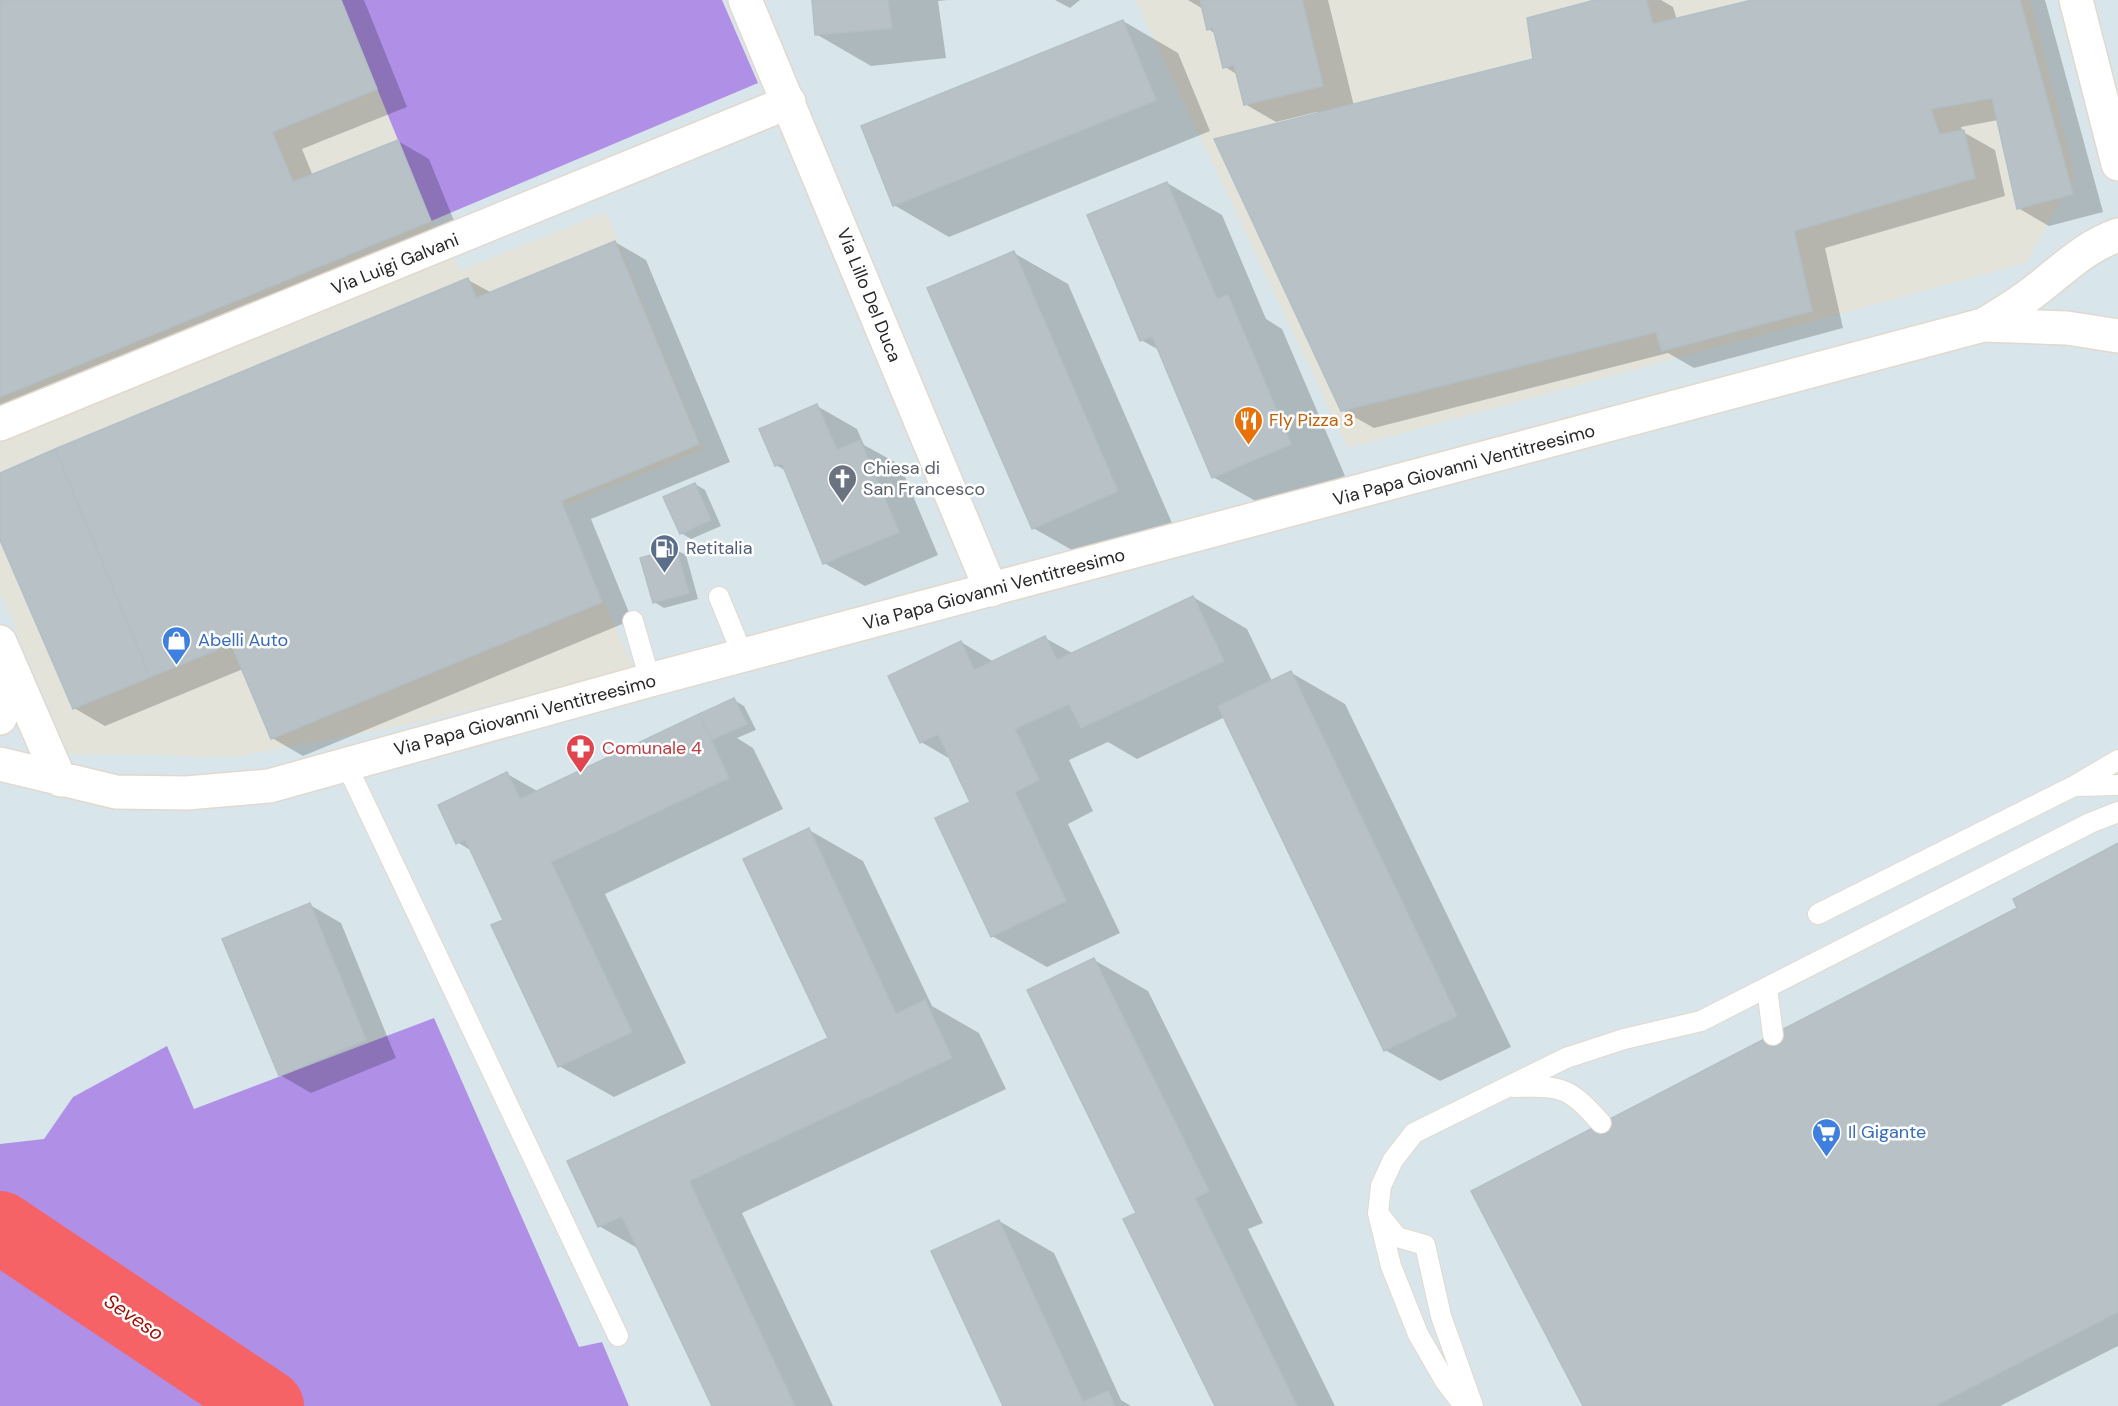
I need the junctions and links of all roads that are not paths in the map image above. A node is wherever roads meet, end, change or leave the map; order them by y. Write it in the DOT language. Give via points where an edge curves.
graph roads {
  1 [pos="745,0"];
  2 [pos="2076,0"];
  3 [pos="789,102"];
  4 [pos="2118,164"];
  5 [pos="2118,235"];
  6 [pos="1983,325"];
  7 [pos="2118,336"];
  8 [pos="0,424"];
  9 [pos="991,590"];
  10 [pos="719,597"];
  11 [pos="633,621"];
  12 [pos="2,647"];
  13 [pos="743,656"];
  14 [pos="650,680"];
  15 [pos="0,718"];
  16 [pos="2118,760"];
  17 [pos="0,764"];
  18 [pos="346,764"];
  19 [pos="60,780"];
  20 [pos="2118,784"];
  21 [pos="2074,786"];
  22 [pos="2118,812"];
  23 [pos="1818,914"];
  24 [pos="1767,988"];
  25 [pos="1773,1035"];
  26 [pos="1507,1087"];
  27 [pos="1600,1123"];
  28 [pos="1378,1213"];
  29 [pos="618,1336"];
  30 [pos="1464,1406"];
  31 [pos="1473,1406"];
  1 -- 3 [label="street, Via Lillo Del Duca"];
  2 -- 4 [label="street"];
  3 -- 8 [label="street, Via Luigi Galvani"];
  3 -- 9 [label="street, Via Lillo Del Duca"];
  5 -- 6 [label="street, Via Papa Giovanni Ventitreesimo" via="2068,262 2031,294"];
  6 -- 7 [label="street, Via Papa Giovanni Ventitreesimo" via="2067,328"];
  6 -- 9 [label="street, Via Papa Giovanni Ventitreesimo"];
  9 -- 13 [label="street, Via Papa Giovanni Ventitreesimo"];
  10 -- 13 [label="lane"];
  11 -- 14 [label="lane"];
  12 -- 15 [label="street"];
  12 -- 19 [label="street"];
  13 -- 14 [label="street, Via Papa Giovanni Ventitreesimo"];
  14 -- 18 [label="street, Via Papa Giovanni Ventitreesimo"];
  16 -- 21 [label="lane"];
  17 -- 19 [label="street, Via Papa Giovanni Ventitreesimo"];
  18 -- 19 [label="street, Via Papa Giovanni Ventitreesimo" via="269,786 186,793 116,792"];
  18 -- 29 [label="lane"];
  20 -- 21 [label="lane"];
  21 -- 23 [label="lane"];
  22 -- 24 [label="lane"];
  24 -- 25 [label="lane"];
  24 -- 26 [label="lane" via="1701,1021 1566,1058"];
  26 -- 27 [label="lane" via="1552,1086 1579,1099"];
  26 -- 28 [label="lane" via="1414,1133 1393,1160 1381,1186"];
  28 -- 30 [label="lane" via="1391,1266 1418,1334"];
  28 -- 31 [label="lane" via="1397,1237 1425,1245 1442,1316"];
}
